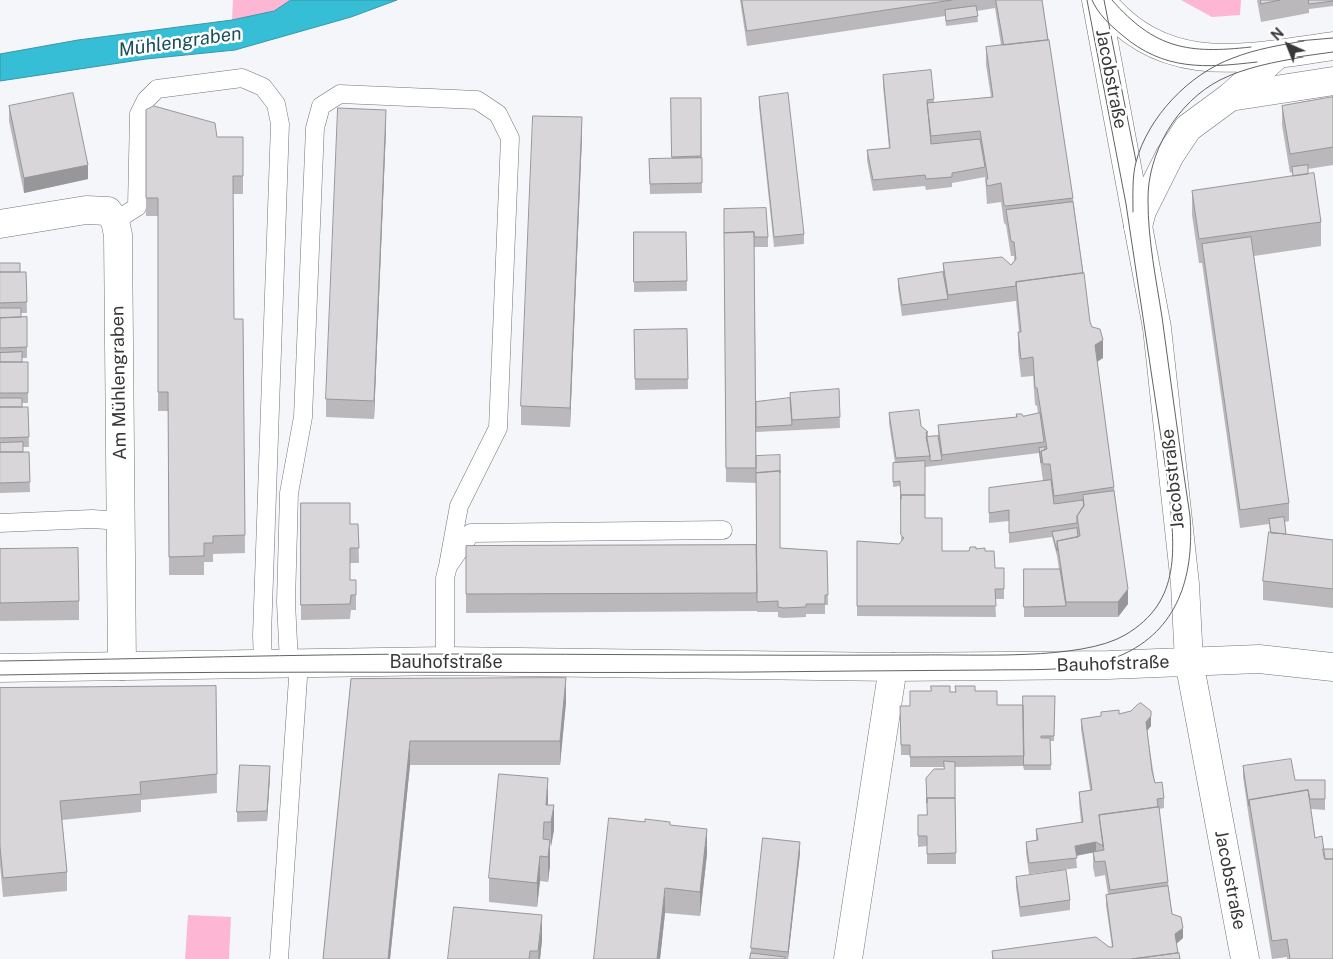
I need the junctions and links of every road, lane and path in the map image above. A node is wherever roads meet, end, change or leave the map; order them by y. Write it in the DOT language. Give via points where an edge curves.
graph roads {
  1 [pos="1096,0"];
  2 [pos="1101,0"];
  3 [pos="1333,46"];
  4 [pos="1278,54"];
  5 [pos="1333,81"];
  6 [pos="1230,97"];
  7 [pos="115,221"];
  8 [pos="0,224"];
  9 [pos="1138,226"];
  10 [pos="121,520"];
  11 [pos="0,523"];
  12 [pos="723,530"];
  13 [pos="448,566"];
  14 [pos="445,661"];
  15 [pos="1189,661"];
  16 [pos="284,663"];
  17 [pos="122,666"];
  18 [pos="893,667"];
  19 [pos="1333,667"];
  20 [pos="0,668"];
  21 [pos="280,959"];
  22 [pos="848,959"];
  23 [pos="1245,959"];
  1 -- 9 [label="street, Jacobstraße"];
  2 -- 4 [label="street" via="1150,43 1179,54 1209,59"];
  3 -- 4 [label="street"];
  4 -- 6 [label="street"];
  5 -- 6 [label="street"];
  6 -- 9 [label="street" via="1188,128 1170,155 1142,210"];
  7 -- 8 [label="street" via="108,211 86,210"];
  7 -- 10 [label="street, Am Mühlengraben" via="118,235"];
  7 -- 16 [label="lane" via="137,207 139,114 157,89 242,78 263,87 276,104 280,124 262,635"];
  9 -- 15 [label="street, Jacobstraße" via="1156,328 1185,584"];
  10 -- 11 [label="lane"];
  10 -- 17 [label="street, Am Mühlengraben"];
  12 -- 13 [label="lane" via="471,533"];
  13 -- 14 [label="lane" via="445,578"];
  13 -- 16 [label="lane" via="459,506 498,428 510,138 498,114 477,100 340,94 321,106 315,128 303,417 289,493"];
  14 -- 16 [label="street, Bauhofstraße"];
  14 -- 18 [label="street, Bauhofstraße"];
  15 -- 18 [label="street, Bauhofstraße"];
  15 -- 19 [label="street, Bauhofstraße" via="1259,659"];
  15 -- 23 [label="street, Jacobstraße"];
  16 -- 17 [label="street, Bauhofstraße"];
  16 -- 21 [label="lane"];
  17 -- 20 [label="street, Bauhofstraße"];
  18 -- 22 [label="street"];
}
